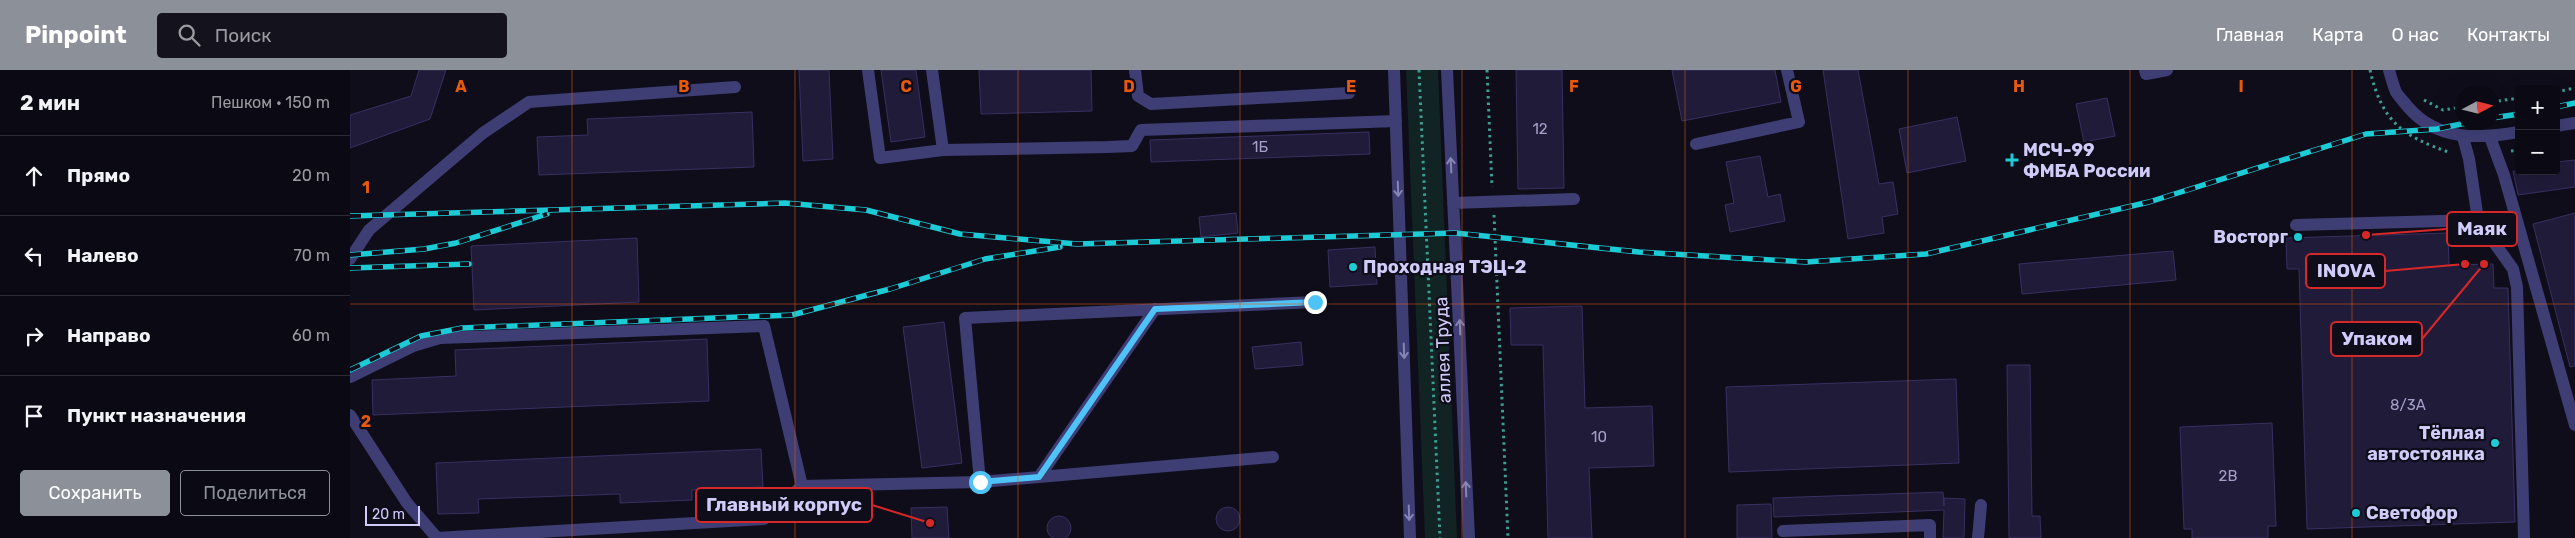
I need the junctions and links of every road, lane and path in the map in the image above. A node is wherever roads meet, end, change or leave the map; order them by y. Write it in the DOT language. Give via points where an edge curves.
graph roads {
  1 [pos="868,70"];
  2 [pos="932,70"];
  3 [pos="1135,70"];
  4 [pos="1394,70"];
  5 [pos="1419,70"];
  6 [pos="1447,70"];
  7 [pos="1488,70"];
  8 [pos="1788,70"];
  9 [pos="2145,70"];
  10 [pos="2167,70"];
  11 [pos="2389,70"];
  12 [pos="735,87"];
  13 [pos="2575,88"];
  14 [pos="2560,91"];
  15 [pos="1349,93"];
  16 [pos="2418,96"];
  17 [pos="2515,99"];
  18 [pos="2500,101"];
  19 [pos="2455,108"];
  20 [pos="1396,121"];
  21 [pos="2575,123"];
  22 [pos="2560,125"];
  23 [pos="2515,133"];
  24 [pos="2463,137"];
  25 [pos="2490,137"];
  26 [pos="1696,144"];
  27 [pos="944,150"];
  28 [pos="1574,199"];
  29 [pos="1493,202"];
  30 [pos="1453,203"];
  31 [pos="2478,220"];
  32 [pos="2296,225"];
  33 [pos="350,259"];
  34 [pos="1315,302"];
  35 [pos="1155,309"];
  36 [pos="350,377"];
  37 [pos="350,415"];
  38 [pos="2575,425"];
  39 [pos="1273,457"];
  40 [pos="1039,477"];
  41 [pos="980,482"];
  42 [pos="802,486"];
  43 [pos="1981,505"];
  44 [pos="1783,531"];
  45 [pos="436,538"];
  46 [pos="1410,538"];
  47 [pos="1440,538"];
  48 [pos="1468,538"];
  49 [pos="1508,538"];
  50 [pos="1930,538"];
  51 [pos="1978,538"];
  52 [pos="2524,538"];
  1 -- 27 [label="street" via="880,158"];
  2 -- 27 [label="street"];
  3 -- 15 [label="street" via="1138,96 1151,104"];
  4 -- 20 [label="street"];
  5 -- 47 [label="path"];
  30 -- 6 [label="street, аллея Труда, one-way"];
  7 -- 29 [label="path"];
  8 -- 26 [label="street" via="1799,122"];
  9 -- 10 [label="street" via="2146,74"];
  11 -- 24 [label="street" via="2396,93 2414,114 2437,129"];
  12 -- 33 [label="street" via="528,102 483,133 369,230"];
  13 -- 14 [label="path"];
  16 -- 19 [label="path" via="2443,110"];
  17 -- 18 [label="path"];
  20 -- 27 [label="street" via="1141,130 1132,146"];
  20 -- 46 [label="street, one-way"];
  21 -- 22 [label="street"];
  23 -- 25 [label="street"];
  24 -- 25 [label="street"];
  24 -- 31 [label="street"];
  25 -- 38 [label="street" via="2504,175"];
  28 -- 29 [label="street"];
  29 -- 30 [label="street"];
  29 -- 49 [label="path"];
  48 -- 30 [label="street, аллея Труда, one-way"];
  31 -- 32 [label="street"];
  31 -- 52 [label="street" via="2513,269 2517,287"];
  34 -- 35 [label="street"];
  35 -- 40 [label="street"];
  35 -- 41 [label="street" via="965,318"];
  36 -- 42 [label="street" via="413,346 440,338 764,326"];
  37 -- 45 [label="street" via="407,503"];
  39 -- 40 [label="street"];
  40 -- 41 [label="street"];
  41 -- 42 [label="street"];
  42 -- 45 [label="street" via="764,519"];
  43 -- 51 [label="street"];
  44 -- 50 [label="street" via="1930,525"];
}
